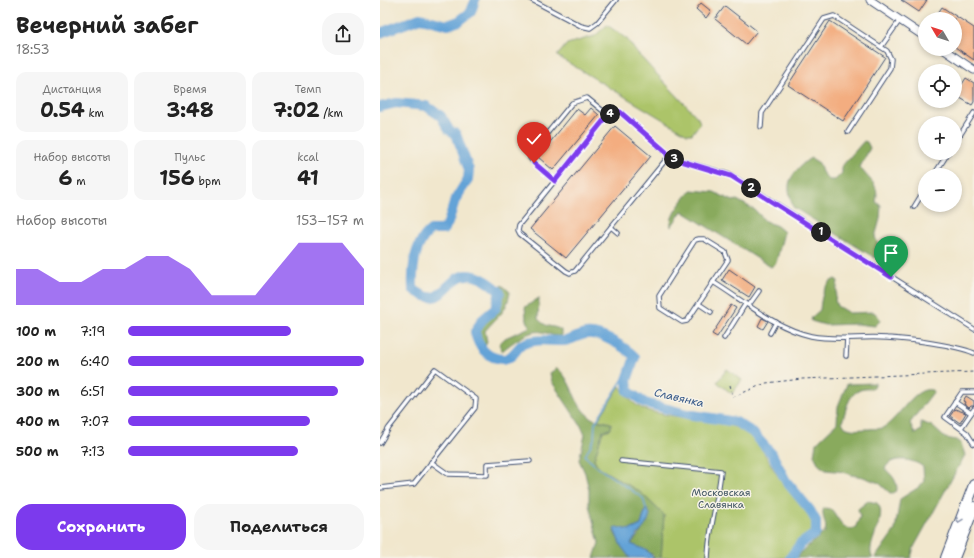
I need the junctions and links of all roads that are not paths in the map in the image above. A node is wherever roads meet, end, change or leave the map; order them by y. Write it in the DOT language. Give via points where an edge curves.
graph roads {
  1 [pos="532,0"];
  2 [pos="616,0"];
  3 [pos="870,0"];
  4 [pos="538,1"];
  5 [pos="900,20"];
  6 [pos="918,32"];
  7 [pos="881,47"];
  8 [pos="953,56"];
  9 [pos="974,70"];
  10 [pos="974,113"];
  11 [pos="608,115"];
  12 [pos="761,127"];
  13 [pos="848,132"];
  14 [pos="962,132"];
  15 [pos="668,157"];
  16 [pos="555,181"];
  17 [pos="918,200"];
  18 [pos="914,207"];
  19 [pos="611,227"];
  20 [pos="618,233"];
  21 [pos="713,282"];
  22 [pos="759,291"];
  23 [pos="699,304"];
  24 [pos="748,304"];
  25 [pos="711,312"];
  26 [pos="776,322"];
  27 [pos="974,329"];
  28 [pos="770,333"];
  29 [pos="724,338"];
  30 [pos="847,338"];
  31 [pos="974,353"];
  32 [pos="846,356"];
  33 [pos="974,392"];
  34 [pos="955,402"];
  35 [pos="974,409"];
  36 [pos="971,413"];
  37 [pos="961,428"];
  38 [pos="380,443"];
  39 [pos="974,444"];
  40 [pos="621,460"];
  41 [pos="530,461"];
  42 [pos="431,462"];
  43 [pos="974,485"];
  44 [pos="380,488"];
  45 [pos="974,507"];
  46 [pos="708,558"];
  47 [pos="946,558"];
  48 [pos="954,558"];
  1 -- 4 [label="lane"];
  2 -- 4 [label="lane" via="590,28"];
  3 -- 5 [label="street"];
  5 -- 6 [label="street"];
  5 -- 7 [label="lane"];
  7 -- 12 [label="lane" via="834,16 824,19 762,113"];
  7 -- 13 [label="lane" via="888,51 891,59 890,68"];
  8 -- 9 [label="street"];
  10 -- 14 [label="lane"];
  11 -- 15 [label="lane" via="614,111 620,112 666,152"];
  11 -- 16 [label="lane"];
  11 -- 16 [label="lane" via="587,98 572,103 531,153 530,158 534,163"];
  15 -- 19 [label="lane"];
  15 -- 27 [label="lane" via="731,176"];
  16 -- 19 [label="lane" via="519,225 520,234 570,273 575,271"];
  17 -- 18 [label="lane"];
  19 -- 20 [label="lane"];
  21 -- 23 [label="lane"];
  21 -- 23 [label="lane" via="728,256 704,239 695,240 659,296 658,303 660,308 682,322 687,321"];
  21 -- 24 [label="lane"];
  22 -- 24 [label="lane"];
  23 -- 25 [label="lane"];
  24 -- 26 [label="lane"];
  24 -- 29 [label="lane"];
  26 -- 28 [label="lane"];
  26 -- 30 [label="lane" via="810,335"];
  30 -- 31 [label="lane" via="902,339"];
  30 -- 32 [label="lane"];
  33 -- 34 [label="lane" via="962,392"];
  34 -- 36 [label="lane"];
  34 -- 37 [label="lane" via="945,417"];
  35 -- 36 [label="lane"];
  36 -- 37 [label="lane"];
  37 -- 39 [label="lane"];
  38 -- 42 [label="lane" via="435,369 476,399 475,408"];
  40 -- 46 [label="lane" via="721,471 719,496 708,538"];
  41 -- 42 [label="lane" via="487,464 487,475 448,474"];
  42 -- 44 [label="lane" via="414,484"];
  43 -- 47 [label="main road, one-way"];
  45 -- 48 [label="main road"];
}
